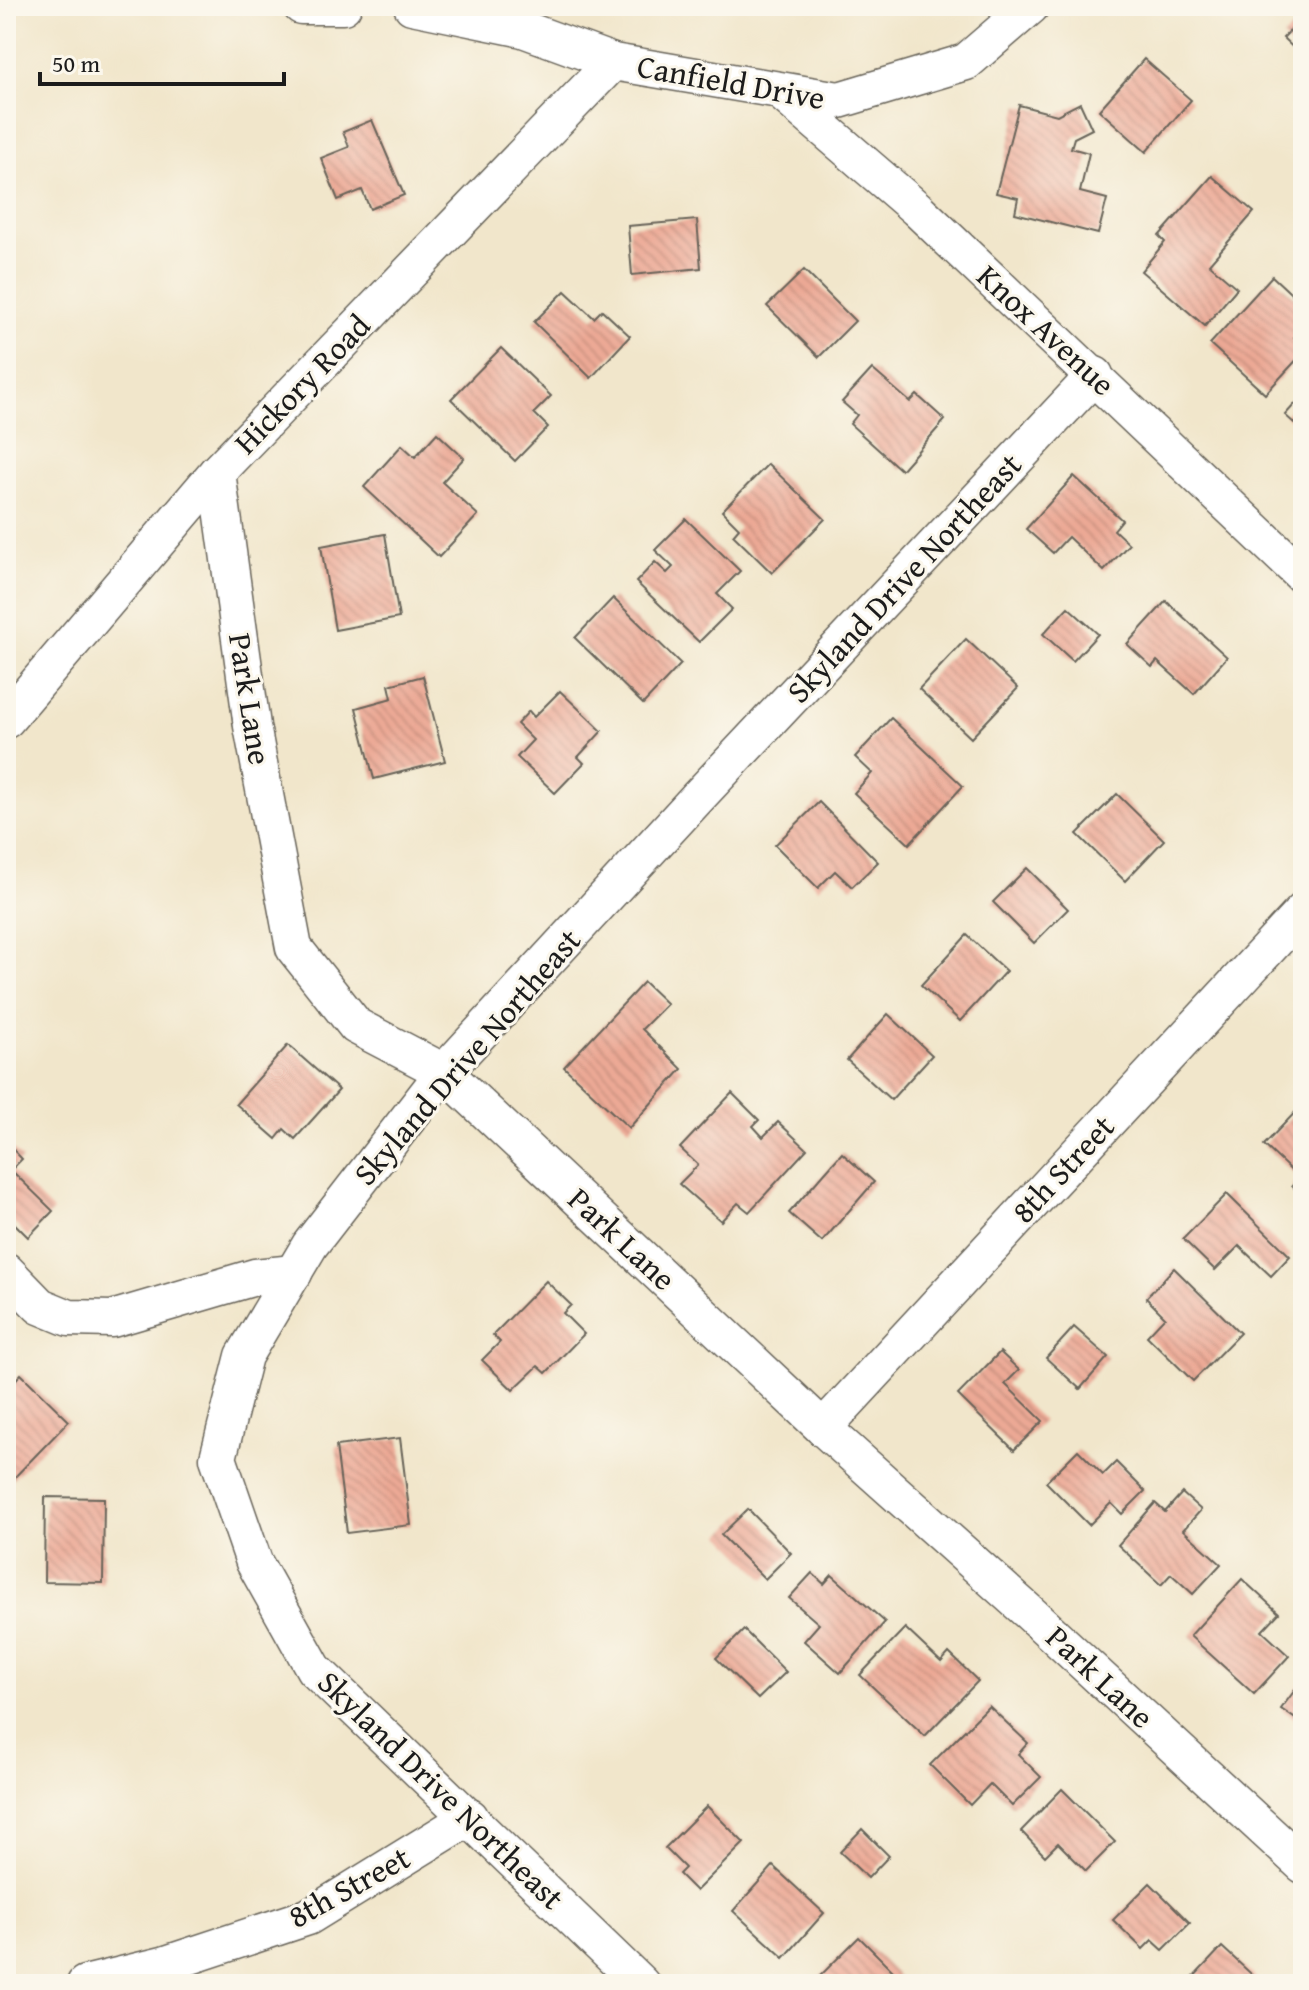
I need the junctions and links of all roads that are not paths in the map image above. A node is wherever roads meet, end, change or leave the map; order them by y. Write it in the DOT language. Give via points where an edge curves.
graph roads {
  1 [pos="301,6"];
  2 [pos="343,6"];
  3 [pos="412,6"];
  4 [pos="1031,6"];
  5 [pos="613,62"];
  6 [pos="781,92"];
  7 [pos="1095,375"];
  8 [pos="217,472"];
  9 [pos="1303,576"];
  10 [pos="6,720"];
  11 [pos="1303,911"];
  12 [pos="444,1072"];
  13 [pos="6,1271"];
  14 [pos="294,1273"];
  15 [pos="823,1428"];
  16 [pos="470,1817"];
  17 [pos="1303,1865"];
  18 [pos="85,1984"];
  19 [pos="641,1984"];
  1 -- 2 [label="street"];
  3 -- 5 [label="street, Canfield Drive" via="523,29"];
  4 -- 6 [label="street, Canfield Drive" via="966,62 839,100"];
  5 -- 6 [label="street, Canfield Drive"];
  5 -- 8 [label="street, Hickory Road"];
  6 -- 7 [label="street, Knox Avenue" via="917,209"];
  7 -- 9 [label="street, Knox Avenue"];
  7 -- 12 [label="street, Skyland Drive Northeast"];
  8 -- 10 [label="street, Hickory Road"];
  8 -- 12 [label="street, Park Lane" via="252,726 294,948 356,1026"];
  11 -- 15 [label="street, 8th Street"];
  12 -- 14 [label="street, Skyland Drive Northeast"];
  12 -- 15 [label="street, Park Lane"];
  13 -- 14 [label="street" via="40,1306 69,1318 112,1319 255,1277"];
  14 -- 16 [label="street, Skyland Drive Northeast" via="244,1356 218,1458 254,1562 314,1669"];
  15 -- 17 [label="street, Park Lane"];
  16 -- 18 [label="street, 8th Street" via="308,1917 163,1965"];
  16 -- 19 [label="street, Skyland Drive Northeast"];
}
